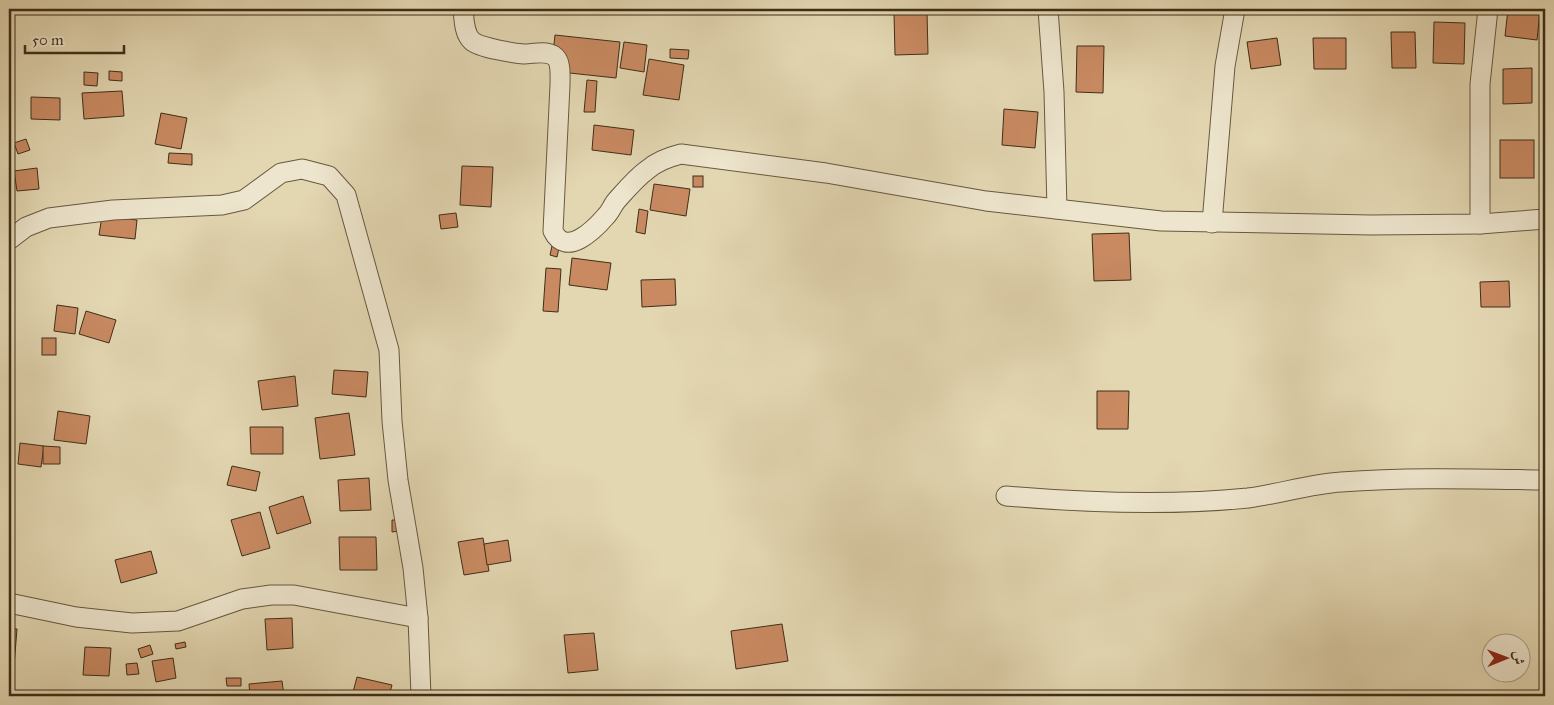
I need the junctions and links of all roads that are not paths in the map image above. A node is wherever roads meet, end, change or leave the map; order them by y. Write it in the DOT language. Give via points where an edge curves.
graph roads {
  1 [pos="463,9"];
  2 [pos="1048,9"];
  3 [pos="1235,9"];
  4 [pos="1488,9"];
  5 [pos="1057,209"];
  6 [pos="1545,219"];
  7 [pos="1212,223"];
  8 [pos="1480,224"];
  9 [pos="9,240"];
  10 [pos="1545,480"];
  11 [pos="1006,496"];
  12 [pos="9,603"];
  13 [pos="418,618"];
  14 [pos="420,696"];
  1 -- 5 [label="street" via="466,31 473,42 523,54 546,53 559,62 553,230 561,242 584,238 647,169 681,154 826,172 986,201"];
  2 -- 5 [label="street"];
  3 -- 7 [label="street" via="1225,66"];
  4 -- 8 [label="street" via="1480,92"];
  5 -- 7 [label="street" via="1161,221"];
  6 -- 8 [label="street"];
  7 -- 8 [label="street"];
  9 -- 13 [label="street" via="26,227 49,218 113,210 222,205 244,200 280,174 302,169 329,176 346,195 389,350 398,480"];
  10 -- 11 [label="street" via="1369,480 1200,502 1108,503"];
  12 -- 13 [label="street" via="76,617 132,623 169,622 242,599 294,595"];
  13 -- 14 [label="street"];
}
